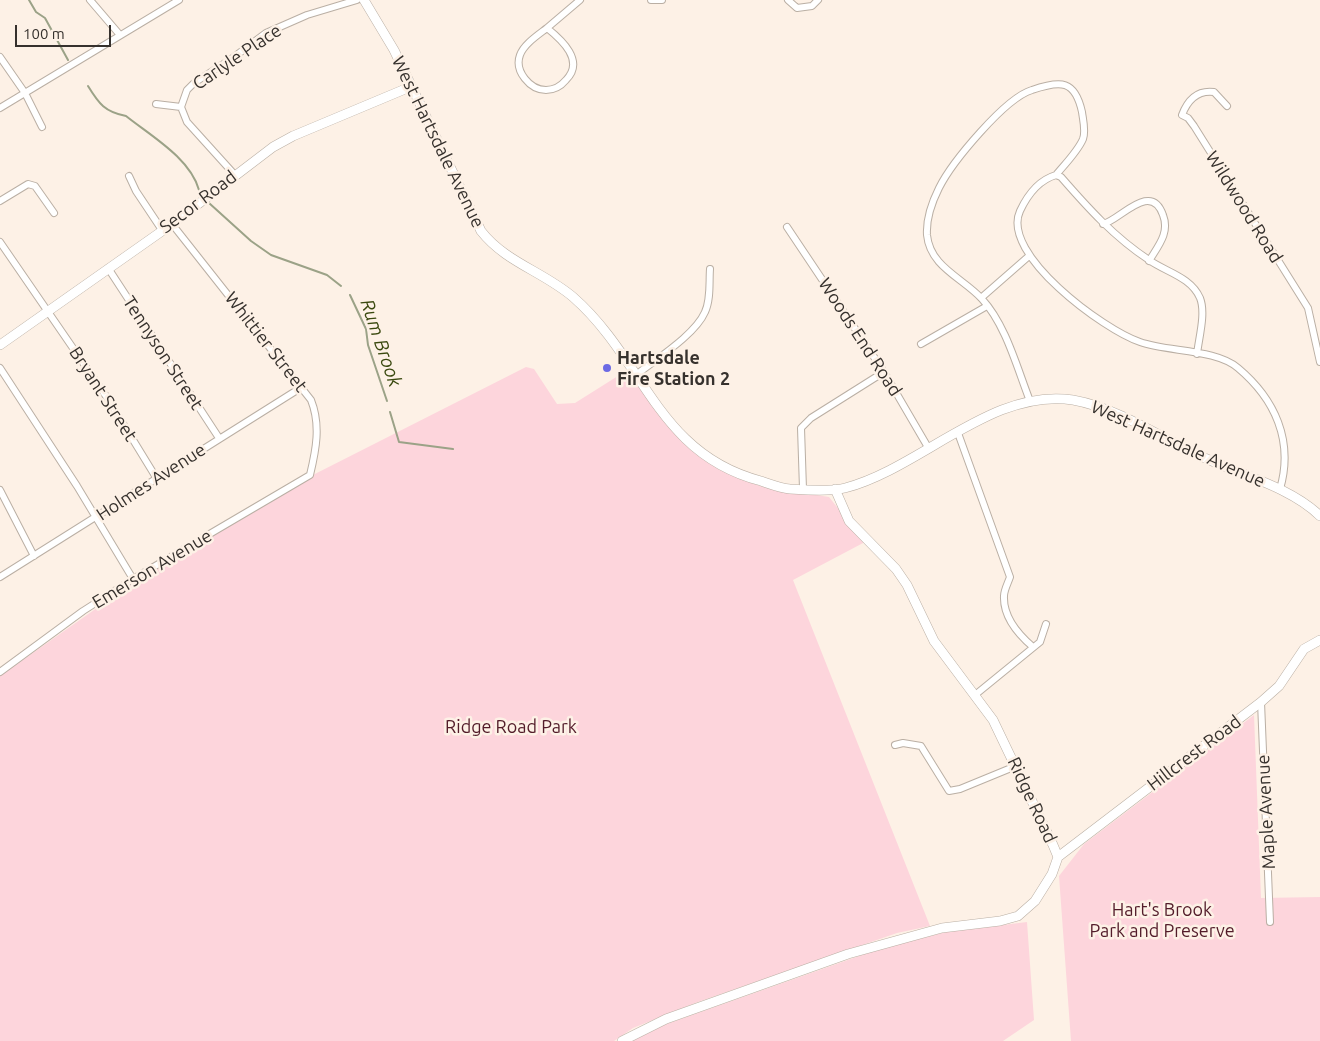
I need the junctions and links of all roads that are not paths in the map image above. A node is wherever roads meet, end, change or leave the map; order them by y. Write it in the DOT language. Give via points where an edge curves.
graph roads {
  1 [pos="90,0"];
  2 [pos="179,0"];
  3 [pos="357,0"];
  4 [pos="364,0"];
  5 [pos="580,0"];
  6 [pos="651,0"];
  7 [pos="662,0"];
  8 [pos="788,0"];
  9 [pos="818,0"];
  10 [pos="547,28"];
  11 [pos="120,35"];
  12 [pos="0,57"];
  13 [pos="410,87"];
  14 [pos="25,93"];
  15 [pos="156,104"];
  16 [pos="1227,106"];
  17 [pos="181,107"];
  18 [pos="0,108"];
  19 [pos="42,127"];
  20 [pos="234,174"];
  21 [pos="1056,175"];
  22 [pos="129,176"];
  23 [pos="0,201"];
  24 [pos="54,213"];
  25 [pos="172,224"];
  26 [pos="1102,224"];
  27 [pos="787,227"];
  28 [pos="162,230"];
  29 [pos="0,242"];
  30 [pos="1029,256"];
  31 [pos="1149,261"];
  32 [pos="108,268"];
  33 [pos="710,269"];
  34 [pos="981,298"];
  35 [pos="987,306"];
  36 [pos="47,311"];
  37 [pos="921,344"];
  38 [pos="0,345"];
  39 [pos="1197,354"];
  40 [pos="1320,362"];
  41 [pos="0,368"];
  42 [pos="884,372"];
  43 [pos="636,375"];
  44 [pos="302,387"];
  45 [pos="1030,401"];
  46 [pos="958,433"];
  47 [pos="219,438"];
  48 [pos="929,448"];
  49 [pos="310,475"];
  50 [pos="157,479"];
  51 [pos="803,489"];
  52 [pos="835,489"];
  53 [pos="1280,489"];
  54 [pos="0,490"];
  55 [pos="1320,516"];
  56 [pos="96,517"];
  57 [pos="34,556"];
  58 [pos="0,577"];
  59 [pos="133,579"];
  60 [pos="1046,624"];
  61 [pos="1320,640"];
  62 [pos="1033,647"];
  63 [pos="0,672"];
  64 [pos="975,695"];
  65 [pos="1261,702"];
  66 [pos="895,745"];
  67 [pos="1016,766"];
  68 [pos="1058,857"];
  69 [pos="1270,922"];
  70 [pos="622,1041"];
  1 -- 11 [label="street"];
  2 -- 11 [label="street"];
  3 -- 17 [label="street, Carlyle Place" via="307,15 266,33 194,83 187,90"];
  4 -- 13 [label="street, West Hartsdale Avenue" via="394,50"];
  5 -- 10 [label="street"];
  6 -- 7 [label="street"];
  8 -- 9 [label="street" via="797,8 812,6"];
  10 -- 10 [label="street" via="567,46 573,56 573,69 562,86 546,90 534,88 526,81 519,63 524,49"];
  11 -- 14 [label="street"];
  12 -- 14 [label="street"];
  13 -- 20 [label="street, Secor Road" via="293,136"];
  13 -- 43 [label="street, West Hartsdale Avenue" via="472,217 490,243 573,298 600,326"];
  14 -- 18 [label="street"];
  14 -- 19 [label="street"];
  15 -- 17 [label="street"];
  16 -- 40 [label="street, Wildwood Road" via="1214,92 1203,90 1192,98 1182,115 1194,126 1308,308"];
  17 -- 20 [label="street, Carlyle Place" via="192,130"];
  20 -- 25 [label="street, Secor Road"];
  21 -- 26 [label="street"];
  21 -- 30 [label="street" via="1034,189 1017,217 1017,232"];
  21 -- 34 [label="street" via="1084,138 1077,94 1062,85 1031,90 1012,100 985,128 940,187 930,209 930,247 945,269"];
  22 -- 28 [label="street"];
  23 -- 24 [label="street" via="28,184 35,186"];
  25 -- 28 [label="street, Secor Road"];
  25 -- 44 [label="street, Whittier Street"];
  26 -- 31 [label="street"];
  26 -- 31 [label="street" via="1114,220 1129,206 1146,202 1154,204 1163,213 1166,229"];
  27 -- 42 [label="street, Woods End Road"];
  28 -- 32 [label="street, Secor Road"];
  29 -- 36 [label="street, Bryant Street"];
  30 -- 34 [label="street"];
  30 -- 39 [label="street" via="1059,287 1103,323 1130,339"];
  31 -- 39 [label="street" via="1194,286 1202,310"];
  32 -- 36 [label="street, Secor Road"];
  32 -- 47 [label="street, Tennyson Street"];
  33 -- 43 [label="street" via="705,313 680,340"];
  34 -- 35 [label="street"];
  35 -- 37 [label="street"];
  35 -- 45 [label="street" via="1001,330"];
  36 -- 38 [label="street, Secor Road"];
  36 -- 50 [label="street, Bryant Street" via="108,399"];
  39 -- 53 [label="street" via="1237,367 1264,395 1282,432 1286,453"];
  41 -- 56 [label="street"];
  42 -- 48 [label="street, Woods End Road"];
  42 -- 51 [label="street" via="803,425"];
  43 -- 51 [label="street, West Hartsdale Avenue" via="675,429 708,458 753,479 789,489"];
  44 -- 47 [label="street, Holmes Avenue"];
  44 -- 49 [label="street, Whittier Street" via="311,400 318,421"];
  45 -- 46 [label="street, West Hartsdale Avenue" via="1001,410"];
  45 -- 53 [label="street, West Hartsdale Avenue" via="1072,400 1093,406 1216,464"];
  46 -- 48 [label="street, West Hartsdale Avenue"];
  46 -- 62 [label="street" via="1010,577 1004,596 1008,616"];
  47 -- 50 [label="street, Holmes Avenue"];
  48 -- 52 [label="street, West Hartsdale Avenue" via="872,478"];
  49 -- 59 [label="street, Emerson Avenue"];
  50 -- 56 [label="street, Holmes Avenue"];
  51 -- 52 [label="street, West Hartsdale Avenue"];
  52 -- 64 [label="street, Ridge Road" via="849,521 896,569 934,641"];
  53 -- 55 [label="street, West Hartsdale Avenue" via="1303,501"];
  54 -- 57 [label="street"];
  56 -- 57 [label="street, Holmes Avenue"];
  56 -- 59 [label="street"];
  57 -- 58 [label="street, Holmes Avenue"];
  59 -- 63 [label="street, Emerson Avenue"];
  60 -- 62 [label="street" via="1040,642"];
  61 -- 65 [label="street, Hillcrest Road" via="1304,649 1279,686"];
  62 -- 64 [label="street"];
  64 -- 67 [label="street, Ridge Road" via="993,720"];
  65 -- 68 [label="street, Hillcrest Road"];
  65 -- 69 [label="street, Maple Avenue"];
  66 -- 67 [label="street" via="921,746 949,791"];
  67 -- 68 [label="street, Ridge Road"];
  68 -- 70 [label="street, Ridge Road" via="1052,874 1035,901 1018,916 942,928 848,954 666,1019"];
}
